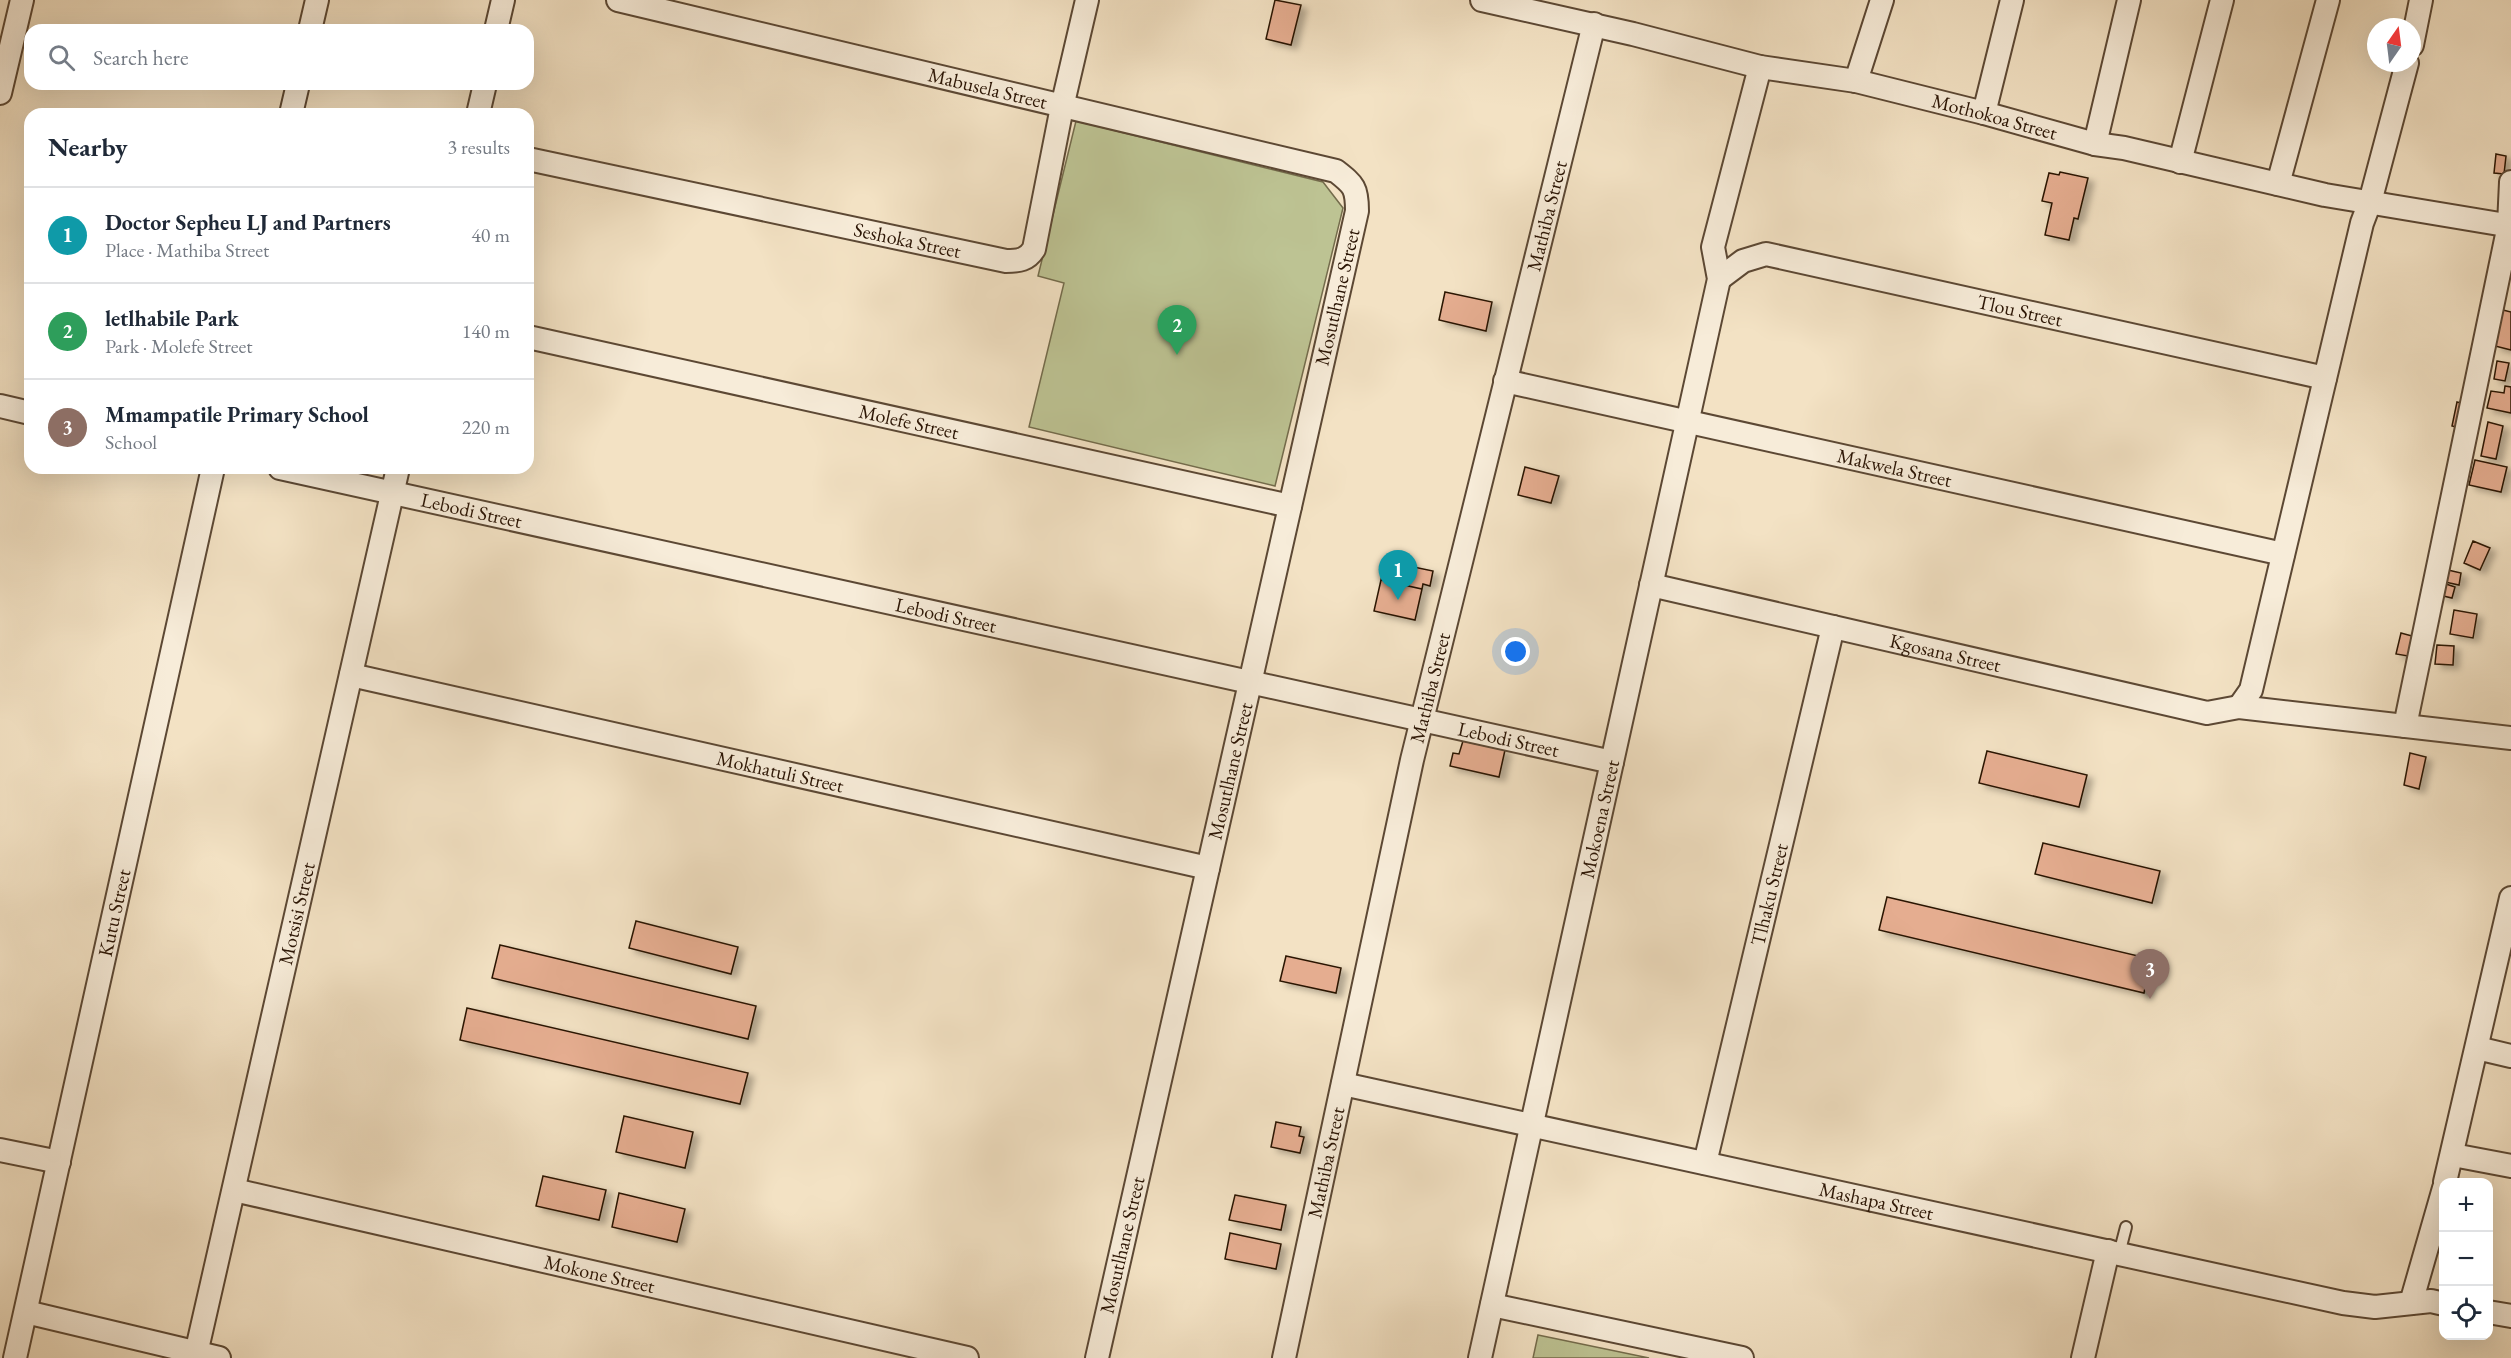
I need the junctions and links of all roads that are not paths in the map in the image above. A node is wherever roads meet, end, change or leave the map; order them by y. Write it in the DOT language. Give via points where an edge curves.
graph roads {
  1 [pos="22,0"];
  2 [pos="317,0"];
  3 [pos="502,0"];
  4 [pos="618,0"];
  5 [pos="1087,0"];
  6 [pos="1482,0"];
  7 [pos="1882,0"];
  8 [pos="2012,0"];
  9 [pos="2129,0"];
  10 [pos="2222,0"];
  11 [pos="2328,0"];
  12 [pos="2421,0"];
  13 [pos="2417,18"];
  14 [pos="311,24"];
  15 [pos="497,24"];
  16 [pos="1594,24"];
  17 [pos="1760,67"];
  18 [pos="2405,72"];
  19 [pos="1856,81"];
  20 [pos="297,90"];
  21 [pos="484,90"];
  22 [pos="0,93"];
  23 [pos="1062,107"];
  24 [pos="292,108"];
  25 [pos="479,108"];
  26 [pos="1984,113"];
  27 [pos="2095,144"];
  28 [pos="534,160"];
  29 [pos="2180,162"];
  30 [pos="2511,182"];
  31 [pos="1352,183"];
  32 [pos="2278,184"];
  33 [pos="2370,202"];
  34 [pos="2510,226"];
  35 [pos="1719,279"];
  36 [pos="534,338"];
  37 [pos="2325,378"];
  38 [pos="1505,381"];
  39 [pos="0,406"];
  40 [pos="24,412"];
  41 [pos="1688,422"];
  42 [pos="212,474"];
  43 [pos="307,474"];
  44 [pos="397,474"];
  45 [pos="392,493"];
  46 [pos="1290,506"];
  47 [pos="2283,554"];
  48 [pos="1651,585"];
  49 [pos="1833,627"];
  50 [pos="351,675"];
  51 [pos="1251,682"];
  52 [pos="2238,707"];
  53 [pos="1421,720"];
  54 [pos="2405,726"];
  55 [pos="2511,738"];
  56 [pos="1612,762"];
  57 [pos="1208,868"];
  58 [pos="2511,898"];
  59 [pos="2505,956"];
  60 [pos="2477,1048"];
  61 [pos="2511,1056"];
  62 [pos="1343,1084"];
  63 [pos="1532,1125"];
  64 [pos="0,1150"];
  65 [pos="2453,1155"];
  66 [pos="59,1162"];
  67 [pos="1705,1163"];
  68 [pos="2511,1166"];
  69 [pos="2446,1178"];
  70 [pos="234,1190"];
  71 [pos="2439,1205"];
  72 [pos="2126,1227"];
  73 [pos="2113,1253"];
  74 [pos="2411,1303"];
  75 [pos="2439,1303"];
  76 [pos="1492,1305"];
  77 [pos="26,1312"];
  78 [pos="2493,1313"];
  79 [pos="2511,1316"];
  80 [pos="196,1355"];
  81 [pos="15,1358"];
  82 [pos="219,1358"];
  83 [pos="967,1358"];
  84 [pos="1097,1358"];
  85 [pos="1284,1358"];
  86 [pos="1480,1358"];
  87 [pos="1742,1358"];
  88 [pos="2083,1358"];
  1 -- 22 [label="street"];
  2 -- 14 [label="street"];
  3 -- 15 [label="street"];
  4 -- 23 [label="street, Mabusela Street"];
  5 -- 23 [label="street, Seshoka Street"];
  6 -- 16 [label="street, Mothokoa Street"];
  7 -- 19 [label="street"];
  8 -- 26 [label="street"];
  9 -- 27 [label="street"];
  10 -- 29 [label="street"];
  11 -- 32 [label="street"];
  12 -- 13 [label="street"];
  16 -- 17 [label="street, Mothokoa Street"];
  16 -- 38 [label="street, Mathiba Street"];
  17 -- 19 [label="street, Mothokoa Street"];
  17 -- 35 [label="street" via="1713,247"];
  18 -- 33 [label="street"];
  19 -- 26 [label="street, Mothokoa Street"];
  20 -- 24 [label="street"];
  21 -- 25 [label="street"];
  23 -- 28 [label="street, Seshoka Street" via="1034,249 1019,261"];
  23 -- 31 [label="street, Mabusela Street" via="1336,171"];
  26 -- 27 [label="street, Mothokoa Street"];
  27 -- 29 [label="street, Mothokoa Street"];
  29 -- 32 [label="street, Mothokoa Street"];
  30 -- 34 [label="street"];
  31 -- 46 [label="street, Mosutlhane Street" via="1357,211"];
  32 -- 33 [label="street, Mothokoa Street"];
  33 -- 34 [label="street, Mothokoa Street"];
  33 -- 37 [label="street"];
  34 -- 54 [label="street"];
  35 -- 37 [label="street, Tlou Street" via="1743,261 1766,254"];
  35 -- 41 [label="street, Mokoena Street"];
  36 -- 46 [label="street, Molefe Street"];
  37 -- 47 [label="street"];
  38 -- 41 [label="street, Makwela Street"];
  38 -- 53 [label="street, Mathiba Street"];
  39 -- 40 [label="street"];
  41 -- 47 [label="street, Makwela Street"];
  41 -- 48 [label="street, Mokoena Street"];
  42 -- 66 [label="street, Kutu Street"];
  43 -- 45 [label="street, Lebodi Street"];
  44 -- 45 [label="street, Motsisi Street"];
  45 -- 50 [label="street, Motsisi Street"];
  45 -- 51 [label="street, Lebodi Street"];
  46 -- 51 [label="street, Mosutlhane Street"];
  47 -- 52 [label="street" via="2251,690"];
  48 -- 49 [label="street, Kgosana Street"];
  48 -- 56 [label="street, Mokoena Street"];
  49 -- 52 [label="street, Kgosana Street" via="2207,713"];
  49 -- 67 [label="street, Tlhaku Street"];
  50 -- 57 [label="street, Mokhatuli Street"];
  50 -- 70 [label="street, Motsisi Street"];
  51 -- 53 [label="street, Lebodi Street"];
  51 -- 57 [label="street, Mosutlhane Street"];
  52 -- 54 [label="street, Kgosana Street"];
  53 -- 56 [label="street, Lebodi Street"];
  53 -- 62 [label="street, Mathiba Street"];
  54 -- 55 [label="street, Kgosana Street"];
  56 -- 63 [label="street, Mokoena Street"];
  57 -- 84 [label="street, Mosutlhane Street"];
  58 -- 59 [label="street"];
  59 -- 60 [label="street"];
  60 -- 61 [label="street"];
  60 -- 65 [label="street"];
  62 -- 63 [label="street, Mashapa Street"];
  62 -- 85 [label="street, Mathiba Street"];
  63 -- 67 [label="street, Mashapa Street"];
  63 -- 76 [label="street, Mokoena Street"];
  64 -- 66 [label="street"];
  65 -- 68 [label="street"];
  65 -- 69 [label="street"];
  66 -- 77 [label="street, Kutu Street"];
  67 -- 73 [label="street, Mashapa Street"];
  70 -- 80 [label="street, Motsisi Street"];
  70 -- 83 [label="street, Mokone Street"];
  71 -- 74 [label="street"];
  72 -- 73 [label="lane"];
  73 -- 74 [label="street, Mashapa Street" via="2343,1303 2375,1307"];
  73 -- 88 [label="street"];
  74 -- 75 [label="street, Mashapa Street"];
  76 -- 86 [label="street, Mokoena Street"];
  76 -- 87 [label="street"];
  77 -- 80 [label="street"];
  77 -- 81 [label="street, Kutu Street"];
  78 -- 79 [label="street"];
  80 -- 82 [label="street"];
}
